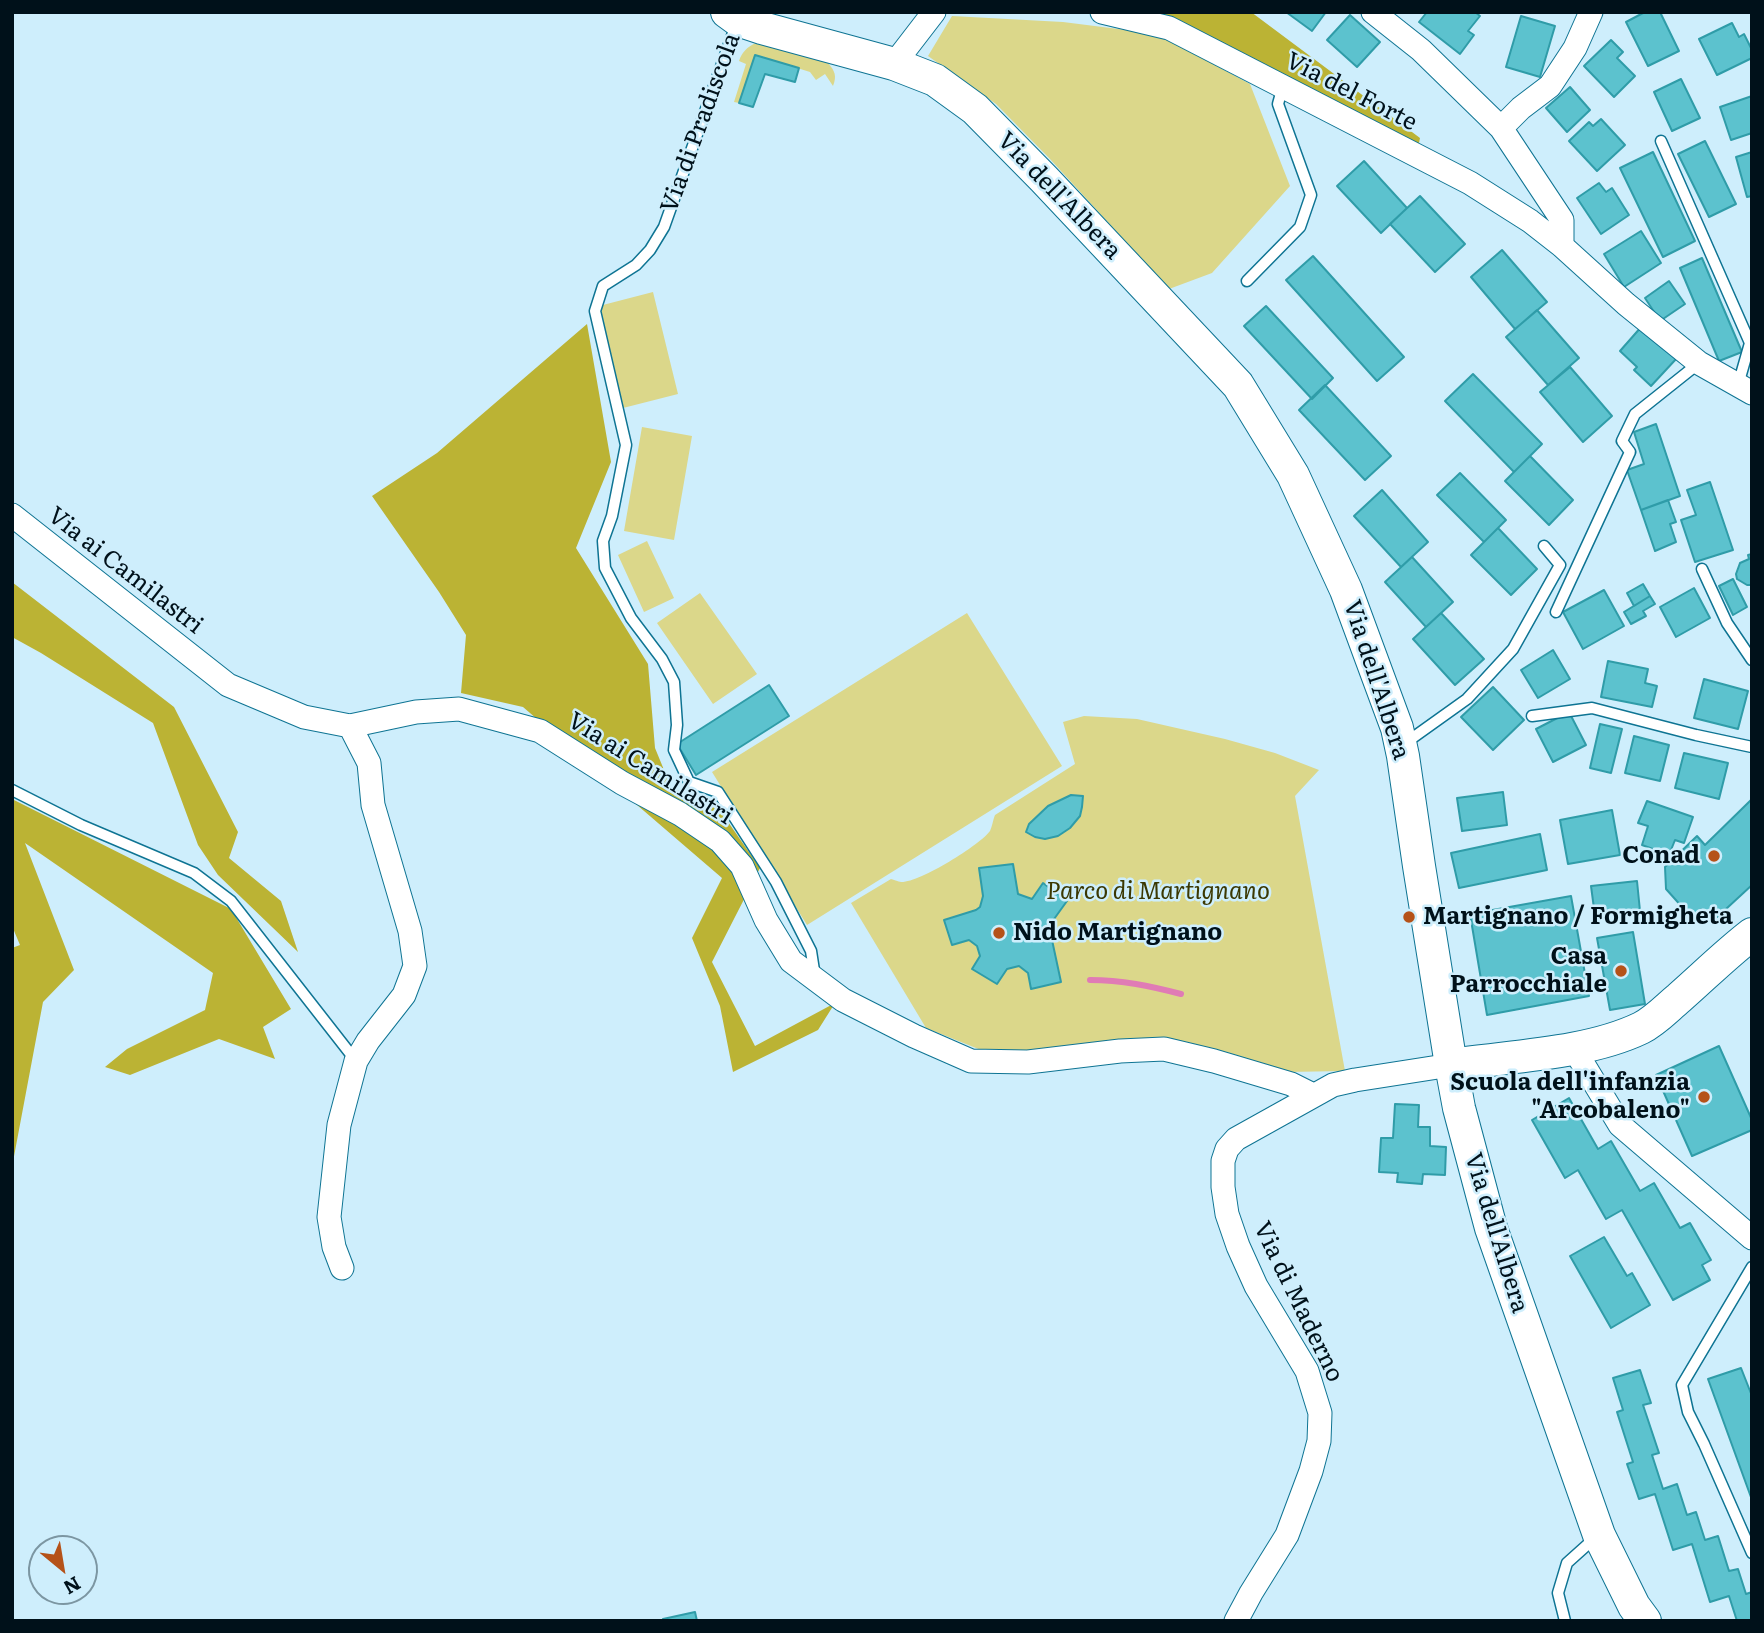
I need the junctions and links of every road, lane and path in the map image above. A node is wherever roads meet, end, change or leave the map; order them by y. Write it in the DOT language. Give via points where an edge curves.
graph roads {
  1 [pos="934,12"];
  2 [pos="1102,12"];
  3 [pos="1373,12"];
  4 [pos="1591,12"];
  5 [pos="732,16"];
  6 [pos="894,64"];
  7 [pos="1283,86"];
  8 [pos="1501,128"];
  9 [pos="1661,141"];
  10 [pos="1562,246"];
  11 [pos="1247,281"];
  12 [pos="1699,363"];
  13 [pos="1745,389"];
  14 [pos="12,515"];
  15 [pos="1544,546"];
  16 [pos="1702,569"];
  17 [pos="1556,612"];
  18 [pos="1752,660"];
  19 [pos="1532,716"];
  20 [pos="350,726"];
  21 [pos="1401,746"];
  22 [pos="1752,747"];
  23 [pos="12,790"];
  24 [pos="1738,949"];
  25 [pos="815,977"];
  26 [pos="1574,1049"];
  27 [pos="356,1061"];
  28 [pos="1451,1065"];
  29 [pos="1313,1095"];
  30 [pos="1752,1238"];
  31 [pos="1752,1266"];
  32 [pos="342,1268"];
  33 [pos="1599,1535"];
  34 [pos="1752,1553"];
  35 [pos="1236,1621"];
  36 [pos="1565,1621"];
  37 [pos="1645,1621"];
  1 -- 6 [label="street"];
  2 -- 7 [label="street, Via del Forte" via="1169,27"];
  3 -- 8 [label="street" via="1421,50"];
  4 -- 8 [label="street" via="1550,86"];
  5 -- 6 [label="street, Via di Pradiscola"];
  5 -- 25 [label="lane, Via di Pradiscola" via="664,227 636,265 603,286 595,311 626,445 603,541 605,568 631,618 674,682 674,750 690,782 718,792 811,951"];
  6 -- 21 [label="street, Via dell'Albera" via="935,80 975,108 1238,385 1293,475 1346,590"];
  7 -- 10 [label="street, Via del Forte" via="1469,183"];
  7 -- 11 [label="lane" via="1278,104 1311,195 1300,227"];
  8 -- 10 [label="street" via="1562,220"];
  9 -- 13 [label="lane, Via del Forte" via="1750,343"];
  10 -- 12 [label="street, Via del Forte"];
  12 -- 13 [label="street, Via del Forte"];
  12 -- 17 [label="lane" via="1635,414 1622,441 1630,452"];
  14 -- 20 [label="street, Via ai Camilastri" via="228,685 304,716"];
  15 -- 21 [label="lane" via="1560,565 1513,649 1467,699"];
  16 -- 18 [label="lane" via="1727,623"];
  19 -- 22 [label="lane" via="1592,708"];
  20 -- 25 [label="street, Via ai Camilastri" via="416,712 459,709 540,731 720,841 742,866 791,961"];
  20 -- 27 [label="street" via="369,763 373,805 410,931 415,966 404,995"];
  21 -- 28 [label="street, Via dell'Albera"];
  23 -- 27 [label="lane" via="194,873 232,901"];
  24 -- 26 [label="street" via="1643,1027"];
  25 -- 29 [label="street, Via ai Camilastri" via="843,1000 971,1060 1028,1062 1164,1049 1291,1084"];
  26 -- 28 [label="street"];
  26 -- 30 [label="street" via="1620,1125"];
  27 -- 32 [label="street" via="340,1125 329,1217"];
  28 -- 29 [label="street, Via di Maderno" via="1355,1080"];
  28 -- 33 [label="street, Via dell'Albera" via="1491,1228"];
  29 -- 35 [label="street, Via di Maderno" via="1236,1139 1223,1161 1227,1214 1238,1246 1256,1286 1307,1371 1320,1413 1311,1471 1287,1535"];
  31 -- 34 [label="lane" via="1682,1385 1688,1412"];
  33 -- 36 [label="lane" via="1567,1563 1558,1593"];
  33 -- 37 [label="street, Via dell'Albera"];
}
